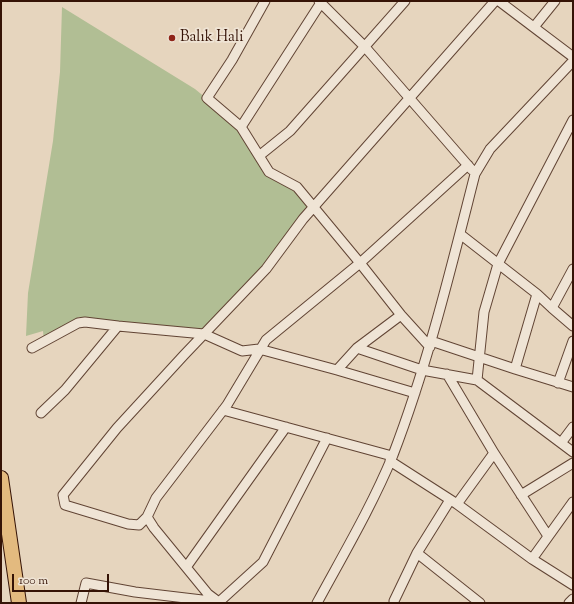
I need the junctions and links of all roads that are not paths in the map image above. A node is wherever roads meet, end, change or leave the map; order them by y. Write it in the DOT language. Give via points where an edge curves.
graph roads {
  1 [pos="265,1"];
  2 [pos="405,1"];
  3 [pos="495,1"];
  4 [pos="499,1"];
  5 [pos="555,1"];
  6 [pos="321,2"];
  7 [pos="534,27"];
  8 [pos="364,47"];
  9 [pos="573,57"];
  10 [pos="573,61"];
  11 [pos="409,98"];
  12 [pos="573,120"];
  13 [pos="240,127"];
  14 [pos="259,156"];
  15 [pos="468,165"];
  16 [pos="475,174"];
  17 [pos="314,207"];
  18 [pos="460,234"];
  19 [pos="360,263"];
  20 [pos="498,264"];
  21 [pos="573,269"];
  22 [pos="537,294"];
  23 [pos="552,308"];
  24 [pos="401,315"];
  25 [pos="118,326"];
  26 [pos="573,326"];
  27 [pos="204,334"];
  28 [pos="573,342"];
  29 [pos="431,344"];
  30 [pos="32,348"];
  31 [pos="357,348"];
  32 [pos="259,349"];
  33 [pos="479,356"];
  34 [pos="515,369"];
  35 [pos="337,370"];
  36 [pos="422,370"];
  37 [pos="448,374"];
  38 [pos="477,380"];
  39 [pos="558,383"];
  40 [pos="573,387"];
  41 [pos="415,393"];
  42 [pos="223,410"];
  43 [pos="41,414"];
  44 [pos="286,427"];
  45 [pos="573,427"];
  46 [pos="327,438"];
  47 [pos="561,443"];
  48 [pos="573,452"];
  49 [pos="494,453"];
  50 [pos="391,458"];
  51 [pos="573,463"];
  52 [pos="1,478"];
  53 [pos="521,495"];
  54 [pos="453,502"];
  55 [pos="573,502"];
  56 [pos="148,517"];
  57 [pos="548,536"];
  58 [pos="417,553"];
  59 [pos="532,559"];
  60 [pos="186,566"];
  61 [pos="572,582"];
  62 [pos="573,599"];
  63 [pos="394,601"];
  64 [pos="19,603"];
  65 [pos="81,603"];
  66 [pos="220,603"];
  67 [pos="317,603"];
  68 [pos="480,603"];
  69 [pos="569,603"];
  1 -- 13 [label="street" via="207,98"];
  2 -- 8 [label="street"];
  3 -- 11 [label="street"];
  4 -- 7 [label="street"];
  5 -- 7 [label="street"];
  6 -- 8 [label="street"];
  6 -- 13 [label="street"];
  7 -- 9 [label="street"];
  8 -- 11 [label="street"];
  8 -- 14 [label="street" via="290,131"];
  10 -- 16 [label="street" via="490,149"];
  11 -- 15 [label="street"];
  11 -- 17 [label="street"];
  12 -- 20 [label="street"];
  13 -- 14 [label="street"];
  14 -- 17 [label="street" via="269,172 297,187"];
  15 -- 16 [label="street"];
  15 -- 19 [label="street"];
  16 -- 18 [label="street"];
  17 -- 19 [label="street"];
  17 -- 27 [label="street" via="266,269"];
  18 -- 20 [label="street"];
  18 -- 29 [label="street"];
  19 -- 24 [label="street"];
  19 -- 32 [label="street" via="266,340"];
  20 -- 22 [label="street"];
  20 -- 33 [label="street" via="484,312"];
  21 -- 23 [label="street"];
  22 -- 23 [label="street"];
  22 -- 34 [label="street"];
  23 -- 26 [label="street"];
  24 -- 29 [label="street"];
  24 -- 31 [label="street"];
  25 -- 27 [label="street"];
  25 -- 30 [label="street" via="78,323"];
  25 -- 43 [label="street" via="65,390"];
  27 -- 32 [label="street" via="242,351"];
  27 -- 56 [label="street" via="118,428 63,495 66,505 128,524 139,525"];
  28 -- 39 [label="street"];
  29 -- 33 [label="street"];
  29 -- 36 [label="street"];
  31 -- 35 [label="street"];
  31 -- 36 [label="street"];
  32 -- 35 [label="street"];
  32 -- 42 [label="street"];
  33 -- 34 [label="street"];
  33 -- 38 [label="street"];
  34 -- 39 [label="street"];
  35 -- 41 [label="street"];
  36 -- 37 [label="street"];
  36 -- 41 [label="street"];
  37 -- 38 [label="street"];
  37 -- 49 [label="street"];
  38 -- 47 [label="street"];
  39 -- 40 [label="street"];
  41 -- 50 [label="street"];
  42 -- 44 [label="street"];
  42 -- 56 [label="street" via="156,498"];
  44 -- 46 [label="street"];
  44 -- 60 [label="street"];
  45 -- 47 [label="street"];
  46 -- 50 [label="street"];
  46 -- 66 [label="street" via="263,562"];
  47 -- 48 [label="street"];
  49 -- 53 [label="street"];
  49 -- 54 [label="street"];
  50 -- 54 [label="street"];
  50 -- 67 [label="street" via="361,522"];
  51 -- 53 [label="street"];
  52 -- 64 [label="highway"];
  53 -- 57 [label="street"];
  54 -- 58 [label="street"];
  54 -- 59 [label="street"];
  55 -- 57 [label="street"];
  56 -- 60 [label="street"];
  57 -- 59 [label="street"];
  58 -- 63 [label="street"];
  58 -- 68 [label="street"];
  59 -- 61 [label="street"];
  60 -- 66 [label="street" via="208,594"];
  62 -- 69 [label="street"];
  65 -- 66 [label="street" via="86,583"];
}
